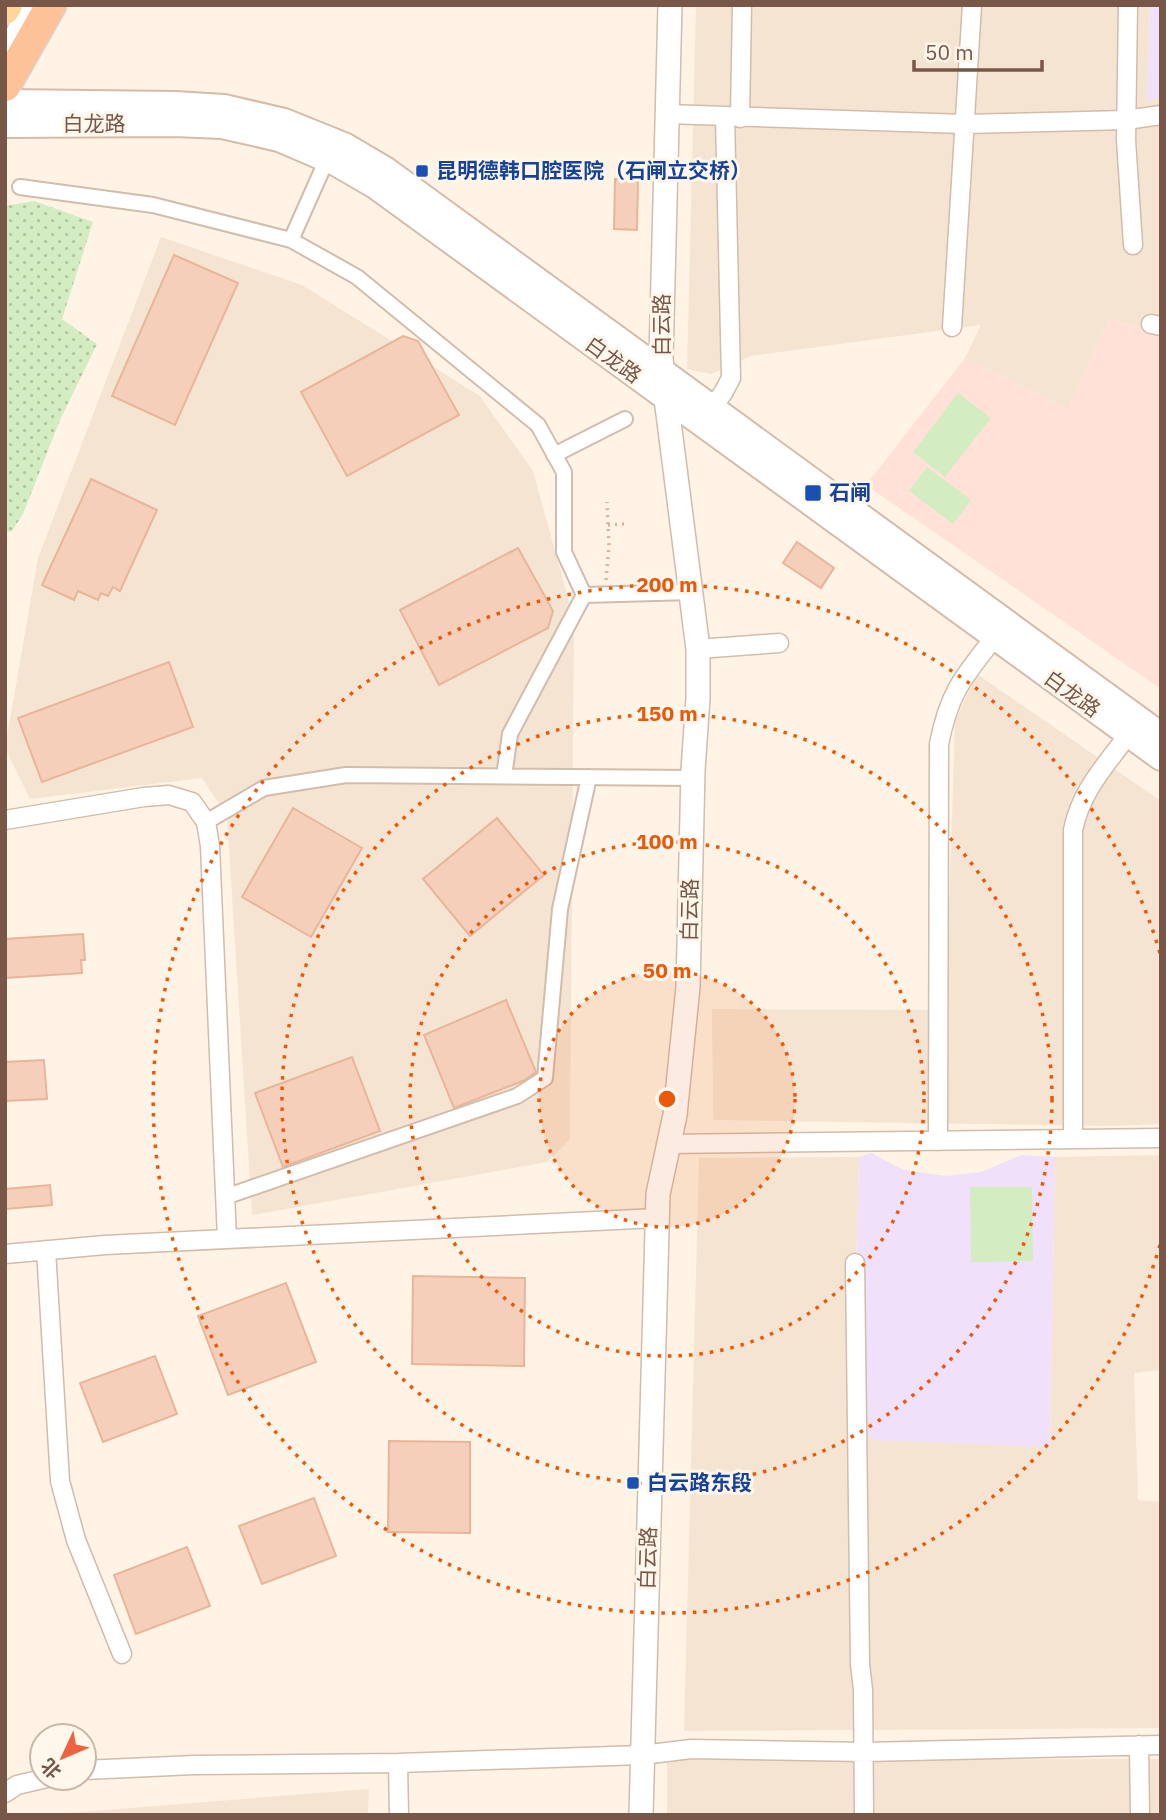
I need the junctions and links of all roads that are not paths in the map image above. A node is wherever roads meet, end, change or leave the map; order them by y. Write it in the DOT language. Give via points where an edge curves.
graph roads {
  1 [pos="32,5"];
  2 [pos="51,5"];
  3 [pos="670,5"];
  4 [pos="742,5"];
  5 [pos="972,5"];
  6 [pos="1128,5"];
  7 [pos="5,58"];
  8 [pos="5,86"];
  9 [pos="5,102"];
  10 [pos="667,114"];
  11 [pos="1161,115"];
  12 [pos="732,117"];
  13 [pos="1126,120"];
  14 [pos="964,124"];
  15 [pos="5,125"];
  16 [pos="327,159"];
  17 [pos="20,187"];
  18 [pos="291,240"];
  19 [pos="1133,245"];
  20 [pos="952,327"];
  21 [pos="663,373"];
  22 [pos="666,398"];
  23 [pos="711,408"];
  24 [pos="625,419"];
  25 [pos="554,455"];
  26 [pos="692,592"];
  27 [pos="584,595"];
  28 [pos="995,638"];
  29 [pos="779,643"];
  30 [pos="698,649"];
  31 [pos="1161,734"];
  32 [pos="1128,735"];
  33 [pos="1161,758"];
  34 [pos="504,776"];
  35 [pos="589,777"];
  36 [pos="693,778"];
  37 [pos="5,820"];
  38 [pos="206,822"];
  39 [pos="1161,1138"];
  40 [pos="1073,1139"];
  41 [pos="938,1141"];
  42 [pos="669,1144"];
  43 [pos="225,1197"];
  44 [pos="657,1218"];
  45 [pos="227,1239"];
  46 [pos="46,1250"];
  47 [pos="5,1254"];
  48 [pos="855,1263"];
  49 [pos="122,1654"];
  50 [pos="1139,1745"];
  51 [pos="1161,1745"];
  52 [pos="865,1752"];
  53 [pos="642,1755"];
  54 [pos="398,1763"];
  55 [pos="98,1769"];
  56 [pos="28,1782"];
  57 [pos="5,1793"];
  58 [pos="399,1815"];
  59 [pos="641,1815"];
  60 [pos="864,1815"];
  61 [pos="1140,1815"];
  1 -- 7 [label="street"];
  2 -- 8 [label="highway"];
  3 -- 10 [label="street, 白云路"];
  4 -- 12 [label="street"];
  5 -- 14 [label="street"];
  6 -- 13 [label="street"];
  9 -- 21 [label="main road, 白龙路" via="224,107 284,121 346,146 385,169"];
  10 -- 12 [label="street"];
  10 -- 21 [label="street, 白云路"];
  11 -- 13 [label="street"];
  12 -- 14 [label="street"];
  12 -- 23 [label="street" via="731,378"];
  13 -- 14 [label="street"];
  13 -- 19 [label="street"];
  14 -- 20 [label="street"];
  15 -- 16 [label="main road, 白龙路" via="222,127 279,139"];
  16 -- 18 [label="street"];
  16 -- 22 [label="main road, 白龙路" via="375,186"];
  17 -- 18 [label="street" via="153,205"];
  18 -- 25 [label="street" via="357,277 495,388 538,425"];
  21 -- 22 [label="street, 白云路"];
  21 -- 23 [label="main road, 白龙路"];
  22 -- 26 [label="street, 白云路"];
  22 -- 28 [label="main road, 白龙路"];
  23 -- 31 [label="main road, 白龙路"];
  24 -- 25 [label="street"];
  25 -- 27 [label="street" via="564,472 564,552"];
  26 -- 27 [label="street"];
  26 -- 30 [label="street, 白云路"];
  27 -- 34 [label="street" via="510,734"];
  28 -- 32 [label="main road, 白龙路"];
  28 -- 41 [label="street" via="952,696 939,744"];
  29 -- 30 [label="street"];
  30 -- 36 [label="street, 白云路"];
  32 -- 33 [label="main road, 白龙路"];
  32 -- 40 [label="street" via="1086,792 1073,830"];
  34 -- 35 [label="street"];
  34 -- 38 [label="street" via="346,775 264,788"];
  35 -- 36 [label="street"];
  35 -- 43 [label="street" via="560,909 545,1079 517,1096"];
  36 -- 42 [label="street, 白云路" via="688,987"];
  37 -- 38 [label="street" via="169,795 192,802"];
  38 -- 43 [label="street"];
  39 -- 40 [label="street"];
  40 -- 41 [label="street"];
  41 -- 42 [label="street"];
  42 -- 44 [label="street, 白云路" via="657,1194"];
  43 -- 45 [label="street"];
  44 -- 45 [label="street"];
  44 -- 53 [label="street, 白云路"];
  45 -- 46 [label="street"];
  46 -- 47 [label="street"];
  46 -- 49 [label="street" via="60,1481 76,1540"];
  48 -- 52 [label="street"];
  50 -- 51 [label="street"];
  50 -- 52 [label="street"];
  50 -- 61 [label="street"];
  52 -- 53 [label="street" via="691,1749"];
  52 -- 60 [label="street"];
  53 -- 54 [label="street"];
  53 -- 59 [label="street, 白云路"];
  54 -- 55 [label="street"];
  54 -- 58 [label="street"];
  56 -- 57 [label="street"];
}
